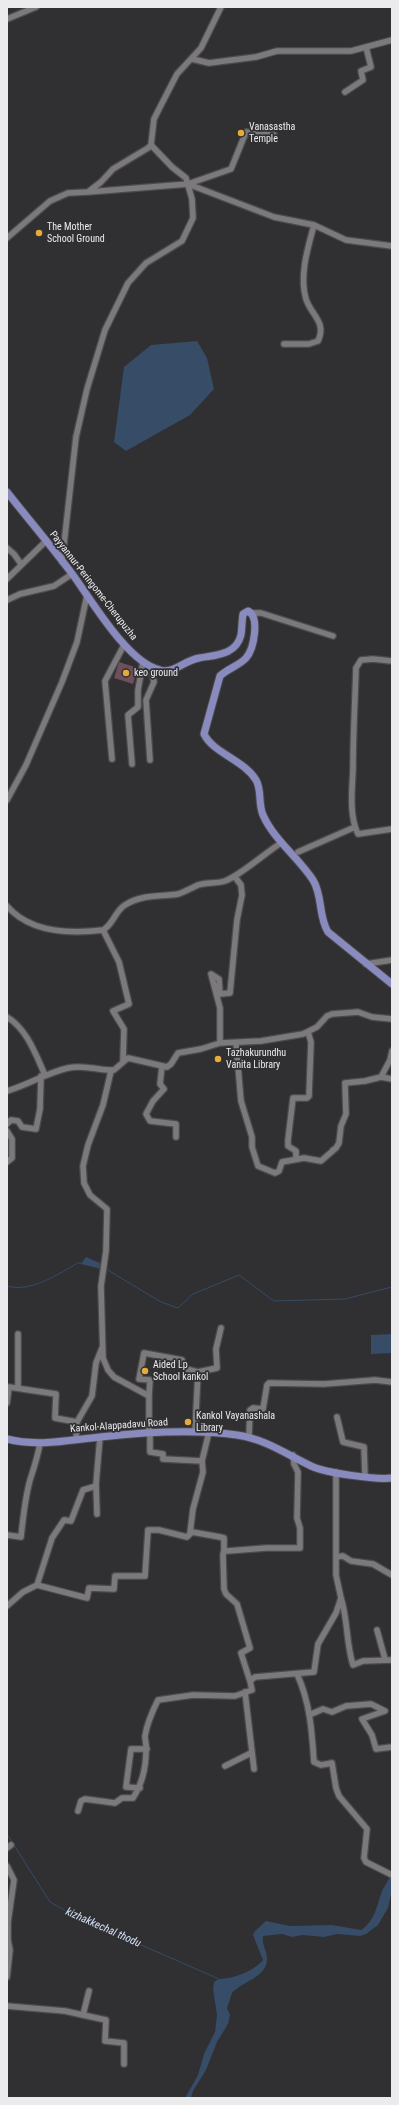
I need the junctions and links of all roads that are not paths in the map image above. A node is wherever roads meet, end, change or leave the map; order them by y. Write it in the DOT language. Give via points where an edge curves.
graph roads {
  1 [pos="36,7"];
  2 [pos="221,7"];
  3 [pos="7,19"];
  4 [pos="392,40"];
  5 [pos="366,47"];
  6 [pos="192,59"];
  7 [pos="345,92"];
  8 [pos="274,134"];
  9 [pos="150,145"];
  10 [pos="188,184"];
  11 [pos="88,192"];
  12 [pos="314,225"];
  13 [pos="7,238"];
  14 [pos="392,246"];
  15 [pos="284,344"];
  16 [pos="7,492"];
  17 [pos="46,541"];
  18 [pos="7,548"];
  19 [pos="62,562"];
  20 [pos="21,564"];
  21 [pos="72,574"];
  22 [pos="7,579"];
  23 [pos="87,594"];
  24 [pos="7,600"];
  25 [pos="252,613"];
  26 [pos="333,636"];
  27 [pos="124,644"];
  28 [pos="392,661"];
  29 [pos="143,662"];
  30 [pos="153,668"];
  31 [pos="112,758"];
  32 [pos="150,760"];
  33 [pos="132,764"];
  34 [pos="7,800"];
  35 [pos="354,827"];
  36 [pos="392,829"];
  37 [pos="281,843"];
  38 [pos="298,852"];
  39 [pos="235,877"];
  40 [pos="7,906"];
  41 [pos="103,930"];
  42 [pos="392,960"];
  43 [pos="366,964"];
  44 [pos="392,984"];
  45 [pos="7,1017"];
  46 [pos="392,1019"];
  47 [pos="308,1032"];
  48 [pos="220,1043"];
  49 [pos="236,1043"];
  50 [pos="392,1051"];
  51 [pos="123,1060"];
  52 [pos="162,1066"];
  53 [pos="111,1071"];
  54 [pos="43,1076"];
  55 [pos="381,1077"];
  56 [pos="392,1079"];
  57 [pos="7,1091"];
  58 [pos="7,1124"];
  59 [pos="7,1131"];
  60 [pos="176,1137"];
  61 [pos="296,1159"];
  62 [pos="7,1162"];
  63 [pos="221,1328"];
  64 [pos="18,1334"];
  65 [pos="103,1346"];
  66 [pos="198,1372"];
  67 [pos="392,1382"];
  68 [pos="18,1388"];
  69 [pos="150,1396"];
  70 [pos="7,1404"];
  71 [pos="337,1417"];
  72 [pos="77,1422"];
  73 [pos="195,1432"];
  74 [pos="209,1432"];
  75 [pos="149,1434"];
  76 [pos="100,1437"];
  77 [pos="248,1437"];
  78 [pos="7,1439"];
  79 [pos="76,1440"];
  80 [pos="40,1443"];
  81 [pos="293,1455"];
  82 [pos="202,1461"];
  83 [pos="336,1472"];
  84 [pos="365,1476"];
  85 [pos="392,1478"];
  86 [pos="96,1486"];
  87 [pos="97,1514"];
  88 [pos="190,1533"];
  89 [pos="7,1535"];
  90 [pos="224,1550"];
  91 [pos="336,1557"];
  92 [pos="392,1574"];
  93 [pos="37,1585"];
  94 [pos="341,1598"];
  95 [pos="7,1606"];
  96 [pos="377,1630"];
  97 [pos="385,1659"];
  98 [pos="392,1660"];
  99 [pos="297,1674"];
  100 [pos="250,1680"];
  101 [pos="245,1692"];
  102 [pos="309,1715"];
  103 [pos="392,1747"];
  104 [pos="147,1749"];
  105 [pos="251,1753"];
  106 [pos="225,1766"];
  107 [pos="254,1769"];
  108 [pos="140,1788"];
  109 [pos="78,1811"];
  110 [pos="7,1866"];
  111 [pos="391,1874"];
  112 [pos="7,1978"];
  113 [pos="89,1991"];
  114 [pos="7,2006"];
  115 [pos="83,2015"];
  116 [pos="124,2064"];
  1 -- 3 [label="street"];
  2 -- 6 [label="street" via="208,36"];
  4 -- 5 [label="street"];
  5 -- 6 [label="street" via="351,51 277,51 209,63"];
  5 -- 7 [label="street" via="371,67 361,71 363,80"];
  6 -- 9 [label="street" via="178,74 154,119"];
  8 -- 10 [label="street" via="246,132 231,169"];
  9 -- 10 [label="street" via="186,178"];
  9 -- 11 [label="street" via="113,169"];
  10 -- 11 [label="street"];
  10 -- 12 [label="street" via="274,217"];
  10 -- 19 [label="street" via="193,218 182,241 146,263 136,274 115,307 105,330 86,389 76,437"];
  11 -- 13 [label="street" via="68,193 50,200"];
  12 -- 14 [label="street" via="346,240"];
  12 -- 15 [label="street" via="308,246 304,285 308,303 320,322 321,335 318,341 309,344"];
  16 -- 17 [label="main road, Payyannur-Peringome-Cherupuzha"];
  17 -- 19 [label="main road, Payyannur-Peringome-Cherupuzha"];
  17 -- 20 [label="street"];
  18 -- 20 [label="street"];
  19 -- 21 [label="main road, Payyannur-Peringome-Cherupuzha"];
  20 -- 22 [label="street"];
  21 -- 23 [label="main road, Payyannur-Peringome-Cherupuzha"];
  21 -- 24 [label="street" via="54,586 20,594"];
  23 -- 27 [label="main road, Payyannur-Peringome-Cherupuzha"];
  23 -- 34 [label="street" via="77,642 62,682 26,765"];
  25 -- 26 [label="street"];
  25 -- 30 [label="main road, Payyannur-Peringome-Cherupuzha" via="248,611 243,614 239,640 226,653 194,659 170,670"];
  25 -- 37 [label="main road" via="254,632 250,650 246,658 220,676 204,734 210,742 246,767 253,776 259,787 262,812"];
  27 -- 29 [label="main road, Payyannur-Peringome-Cherupuzha"];
  27 -- 31 [label="street" via="105,681"];
  28 -- 35 [label="street" via="361,660 356,668 353,723"];
  29 -- 30 [label="main road, Payyannur-Peringome-Cherupuzha"];
  29 -- 33 [label="street" via="138,707 128,715"];
  30 -- 32 [label="street" via="154,682 146,700"];
  35 -- 36 [label="street" via="358,834"];
  35 -- 38 [label="street"];
  37 -- 39 [label="street"];
  37 -- 43 [label="main road" via="313,880 320,896 323,921 328,932"];
  39 -- 41 [label="street" via="219,883 198,885 180,894 159,894 140,898 124,905"];
  39 -- 48 [label="street" via="241,885 242,895 230,993 220,994 219,979 211,974 220,1008"];
  40 -- 41 [label="street" via="24,921 35,926 53,930"];
  41 -- 51 [label="street" via="119,962 129,1004 113,1011 124,1029"];
  42 -- 43 [label="street"];
  43 -- 44 [label="main road"];
  45 -- 54 [label="street" via="18,1025 26,1037"];
  46 -- 47 [label="street" via="372,1017 358,1012 332,1014"];
  47 -- 49 [label="street"];
  47 -- 61 [label="street" via="311,1042 309,1096 293,1098 288,1140 288,1146 296,1151"];
  48 -- 49 [label="street"];
  48 -- 52 [label="street" via="178,1052 171,1064 167,1067"];
  49 -- 61 [label="street" via="241,1101 258,1166 274,1173 279,1171 282,1162"];
  50 -- 55 [label="street"];
  51 -- 52 [label="street" via="135,1059"];
  51 -- 53 [label="street"];
  52 -- 60 [label="street" via="160,1084 164,1089 146,1114 150,1121 176,1124"];
  53 -- 54 [label="street" via="69,1067"];
  53 -- 65 [label="street" via="83,1166 84,1183 90,1195 107,1210 106,1251 101,1286"];
  54 -- 57 [label="street"];
  54 -- 58 [label="street" via="36,1129 22,1127 21,1123 11,1120"];
  55 -- 56 [label="street"];
  55 -- 61 [label="street" via="345,1083 346,1114 333,1150 322,1161 311,1158"];
  59 -- 62 [label="street" via="12,1139 12,1158"];
  63 -- 66 [label="street" via="216,1349 217,1368"];
  64 -- 68 [label="street"];
  65 -- 69 [label="street" via="103,1358 111,1374"];
  65 -- 72 [label="street" via="96,1363 92,1396"];
  66 -- 69 [label="street" via="186,1369 182,1360 144,1353 139,1378 150,1380"];
  66 -- 73 [label="street"];
  67 -- 77 [label="street" via="375,1380 324,1384 269,1383 264,1408 250,1410"];
  68 -- 70 [label="street" via="9,1387"];
  68 -- 72 [label="street" via="56,1394 55,1418"];
  69 -- 75 [label="street"];
  71 -- 84 [label="street" via="343,1442 364,1446"];
  72 -- 79 [label="street"];
  73 -- 74 [label="main road, Kankol-Alappadavu Road"];
  73 -- 75 [label="main road, Kankol-Alappadavu Road"];
  74 -- 77 [label="main road, Kankol-Alappadavu Road"];
  74 -- 82 [label="street"];
  75 -- 76 [label="main road, Kankol-Alappadavu Road"];
  75 -- 82 [label="street" via="150,1452 163,1454 163,1459"];
  76 -- 79 [label="main road, Kankol-Alappadavu Road"];
  76 -- 86 [label="street"];
  77 -- 81 [label="main road, Kankol-Alappadavu Road" via="272,1444"];
  78 -- 80 [label="main road, Kankol-Alappadavu Road"];
  79 -- 80 [label="main road, Kankol-Alappadavu Road"];
  80 -- 89 [label="street" via="25,1504 21,1537"];
  81 -- 83 [label="main road, Kankol-Alappadavu Road" via="318,1469"];
  81 -- 90 [label="street" via="298,1472 297,1518 300,1548 231,1552"];
  82 -- 88 [label="street" via="203,1472 193,1509"];
  83 -- 84 [label="main road, Kankol-Alappadavu Road"];
  83 -- 91 [label="street"];
  84 -- 85 [label="main road, Kankol-Alappadavu Road"];
  86 -- 87 [label="street"];
  86 -- 93 [label="street" via="83,1490 71,1521 64,1520 52,1538"];
  88 -- 90 [label="street" via="224,1538"];
  88 -- 93 [label="street" via="188,1537 148,1530 145,1576 115,1576 114,1588 89,1588 87,1598"];
  90 -- 100 [label="street" via="224,1589 237,1604 250,1643 250,1648 240,1653"];
  91 -- 92 [label="street" via="343,1556 351,1562 373,1564"];
  91 -- 94 [label="street" via="336,1575"];
  93 -- 95 [label="street" via="23,1592"];
  94 -- 97 [label="street" via="346,1613 348,1648 353,1665 363,1661"];
  94 -- 99 [label="street" via="336,1613 318,1644 314,1672"];
  96 -- 97 [label="street"];
  97 -- 98 [label="street"];
  99 -- 100 [label="street" via="255,1677"];
  99 -- 102 [label="street" via="305,1691"];
  100 -- 101 [label="street" via="252,1690"];
  101 -- 104 [label="street" via="234,1696 193,1695 158,1700 148,1721 145,1737"];
  101 -- 105 [label="street"];
  102 -- 103 [label="street" via="324,1709 332,1712 346,1706 371,1704 385,1711 362,1719 372,1735 376,1749"];
  102 -- 111 [label="street" via="314,1762 321,1765 332,1763 339,1796 367,1829 364,1858 366,1862"];
  104 -- 108 [label="street"];
  104 -- 108 [label="street" via="131,1749 126,1787"];
  105 -- 106 [label="street"];
  105 -- 107 [label="street"];
  108 -- 109 [label="street" via="133,1798 122,1798 115,1803 81,1800"];
  110 -- 112 [label="street" via="14,1880 8,1922 10,1950"];
  113 -- 115 [label="street"];
  114 -- 115 [label="street"];
  115 -- 116 [label="street" via="106,2020 105,2041 124,2043"];
}
